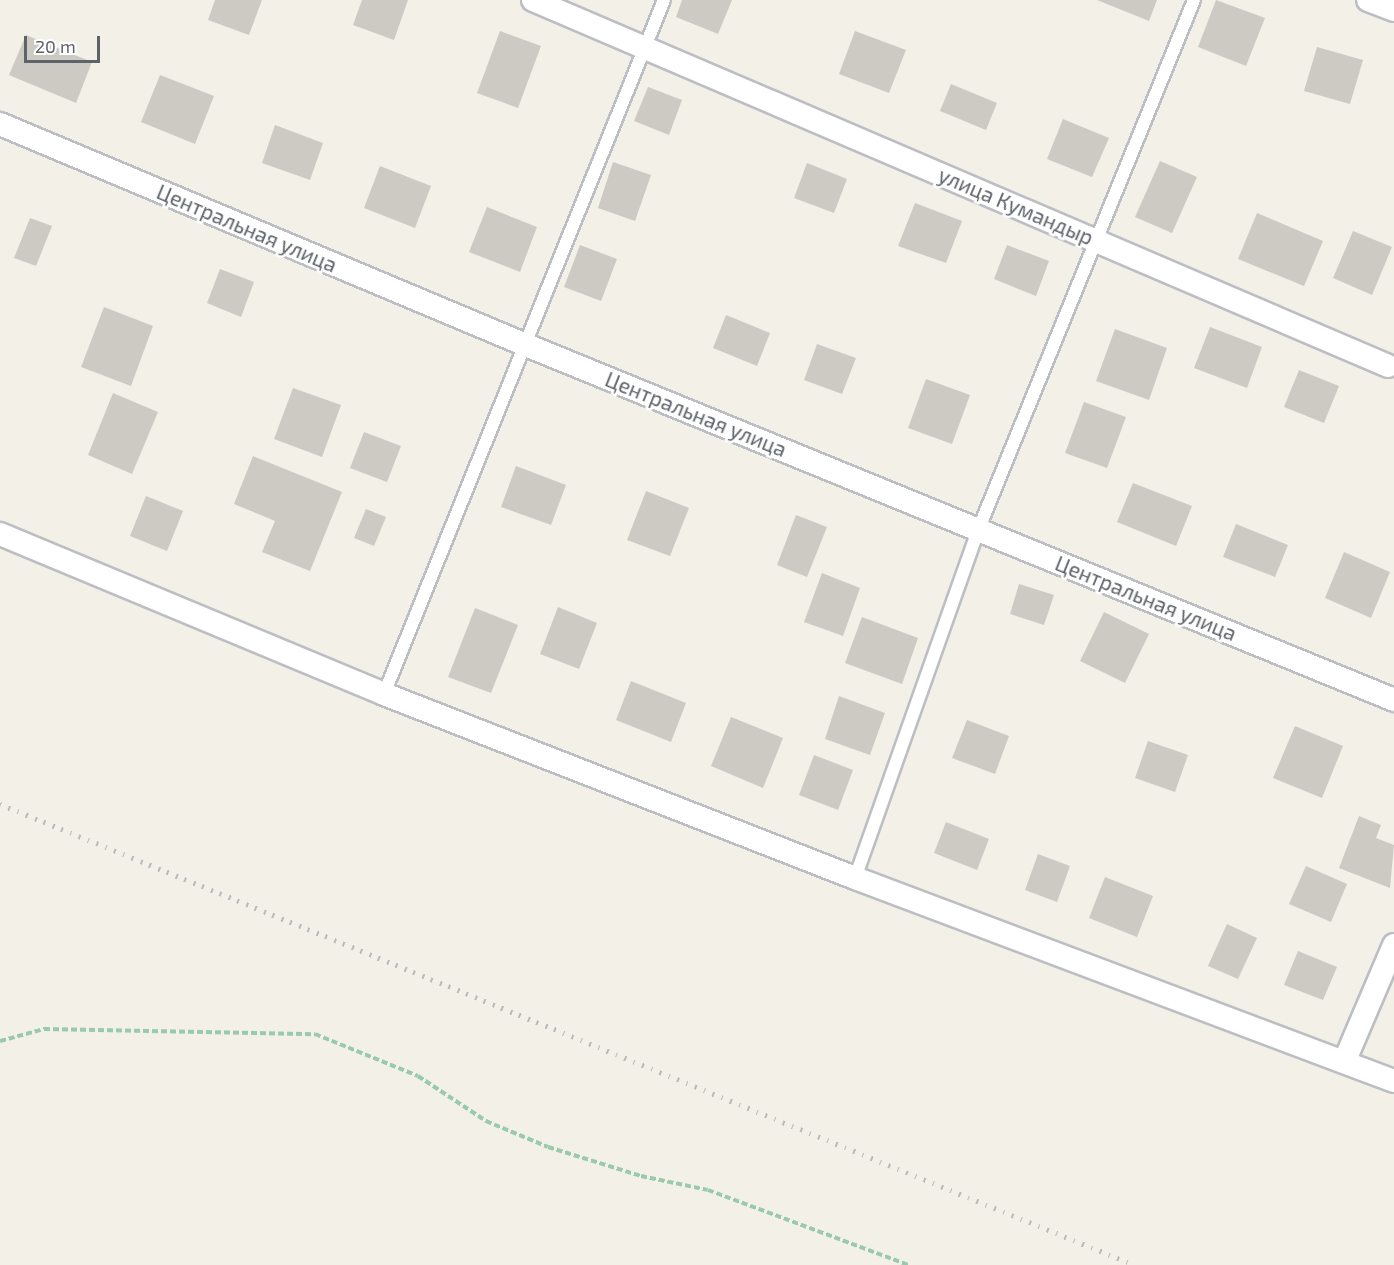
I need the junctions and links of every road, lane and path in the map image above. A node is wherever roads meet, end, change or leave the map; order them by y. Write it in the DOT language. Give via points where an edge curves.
graph roads {
  1 [pos="533,0"];
  2 [pos="664,0"];
  3 [pos="1194,0"];
  4 [pos="1368,0"];
  5 [pos="1394,10"];
  6 [pos="645,45"];
  7 [pos="0,124"];
  8 [pos="1095,240"];
  9 [pos="525,345"];
  10 [pos="1388,366"];
  11 [pos="979,528"];
  12 [pos="0,534"];
  13 [pos="384,694"];
  14 [pos="1394,700"];
  15 [pos="855,878"];
  16 [pos="1394,945"];
  17 [pos="0,1041"];
  18 [pos="1345,1060"];
  19 [pos="1394,1081"];
  20 [pos="909,1265"];
  1 -- 6 [label="street, улица Кумандыр"];
  2 -- 6 [label="lane"];
  3 -- 8 [label="lane"];
  4 -- 5 [label="street"];
  6 -- 8 [label="street, улица Кумандыр"];
  6 -- 9 [label="lane"];
  7 -- 9 [label="street, Центральная улица"];
  8 -- 10 [label="street, улица Кумандыр"];
  8 -- 11 [label="lane"];
  9 -- 11 [label="street, Центральная улица"];
  9 -- 13 [label="lane"];
  11 -- 14 [label="street, Центральная улица"];
  11 -- 15 [label="lane"];
  12 -- 13 [label="street"];
  13 -- 15 [label="street"];
  15 -- 18 [label="street"];
  16 -- 18 [label="street"];
  17 -- 20 [label="path" via="44,1029 315,1034 418,1076 486,1121 548,1148 641,1176 708,1190"];
  18 -- 19 [label="street"];
}
